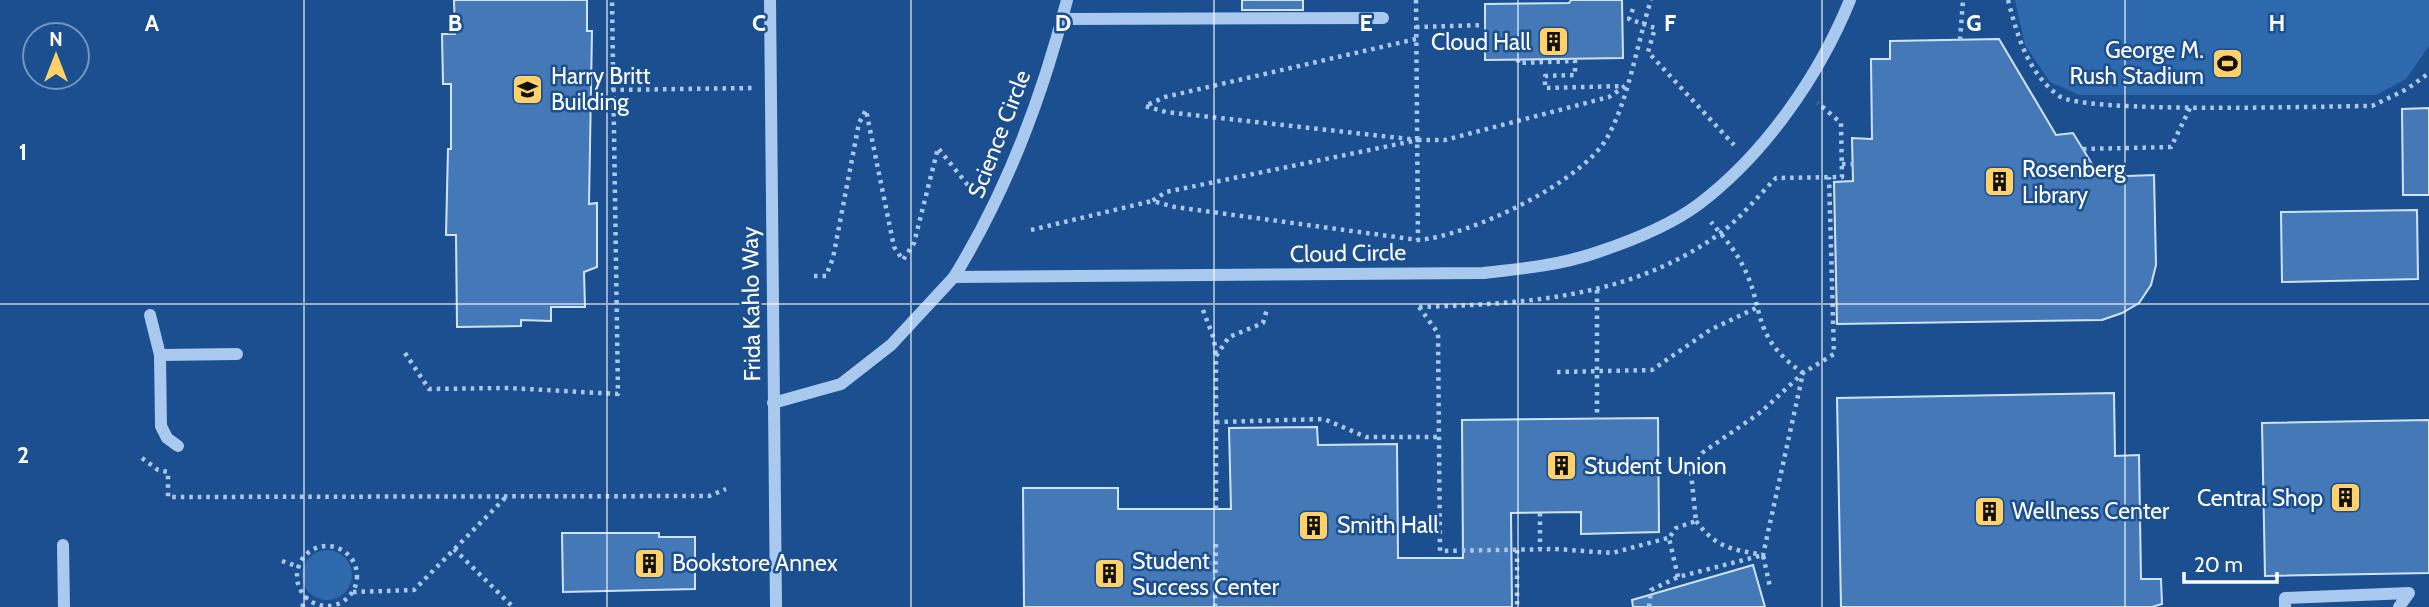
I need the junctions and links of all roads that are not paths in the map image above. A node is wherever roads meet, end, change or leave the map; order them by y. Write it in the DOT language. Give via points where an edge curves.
graph roads {
  1 [pos="769,0"];
  2 [pos="1067,0"];
  3 [pos="1850,0"];
  4 [pos="1383,18"];
  5 [pos="1062,19"];
  6 [pos="954,277"];
  7 [pos="149,315"];
  8 [pos="237,354"];
  9 [pos="160,355"];
  10 [pos="773,403"];
  11 [pos="178,446"];
  12 [pos="63,545"];
  13 [pos="64,607"];
  14 [pos="776,607"];
  15 [pos="2285,607"];
  16 [pos="2399,607"];
  1 -- 10 [label="street, Frida Kahlo Way"];
  2 -- 5 [label="street, Science Circle"];
  3 -- 6 [label="street, Cloud Circle" via="1816,69 1747,159 1698,205 1598,253 1542,266 1483,272"];
  4 -- 5 [label="street"];
  5 -- 6 [label="street, Science Circle" via="1013,163"];
  6 -- 10 [label="street" via="891,345 841,384"];
  7 -- 9 [label="street"];
  8 -- 9 [label="street"];
  9 -- 11 [label="street" via="161,426"];
  10 -- 14 [label="street, Frida Kahlo Way"];
  12 -- 13 [label="street"];
  15 -- 16 [label="street" via="2285,598 2409,593"];
}
